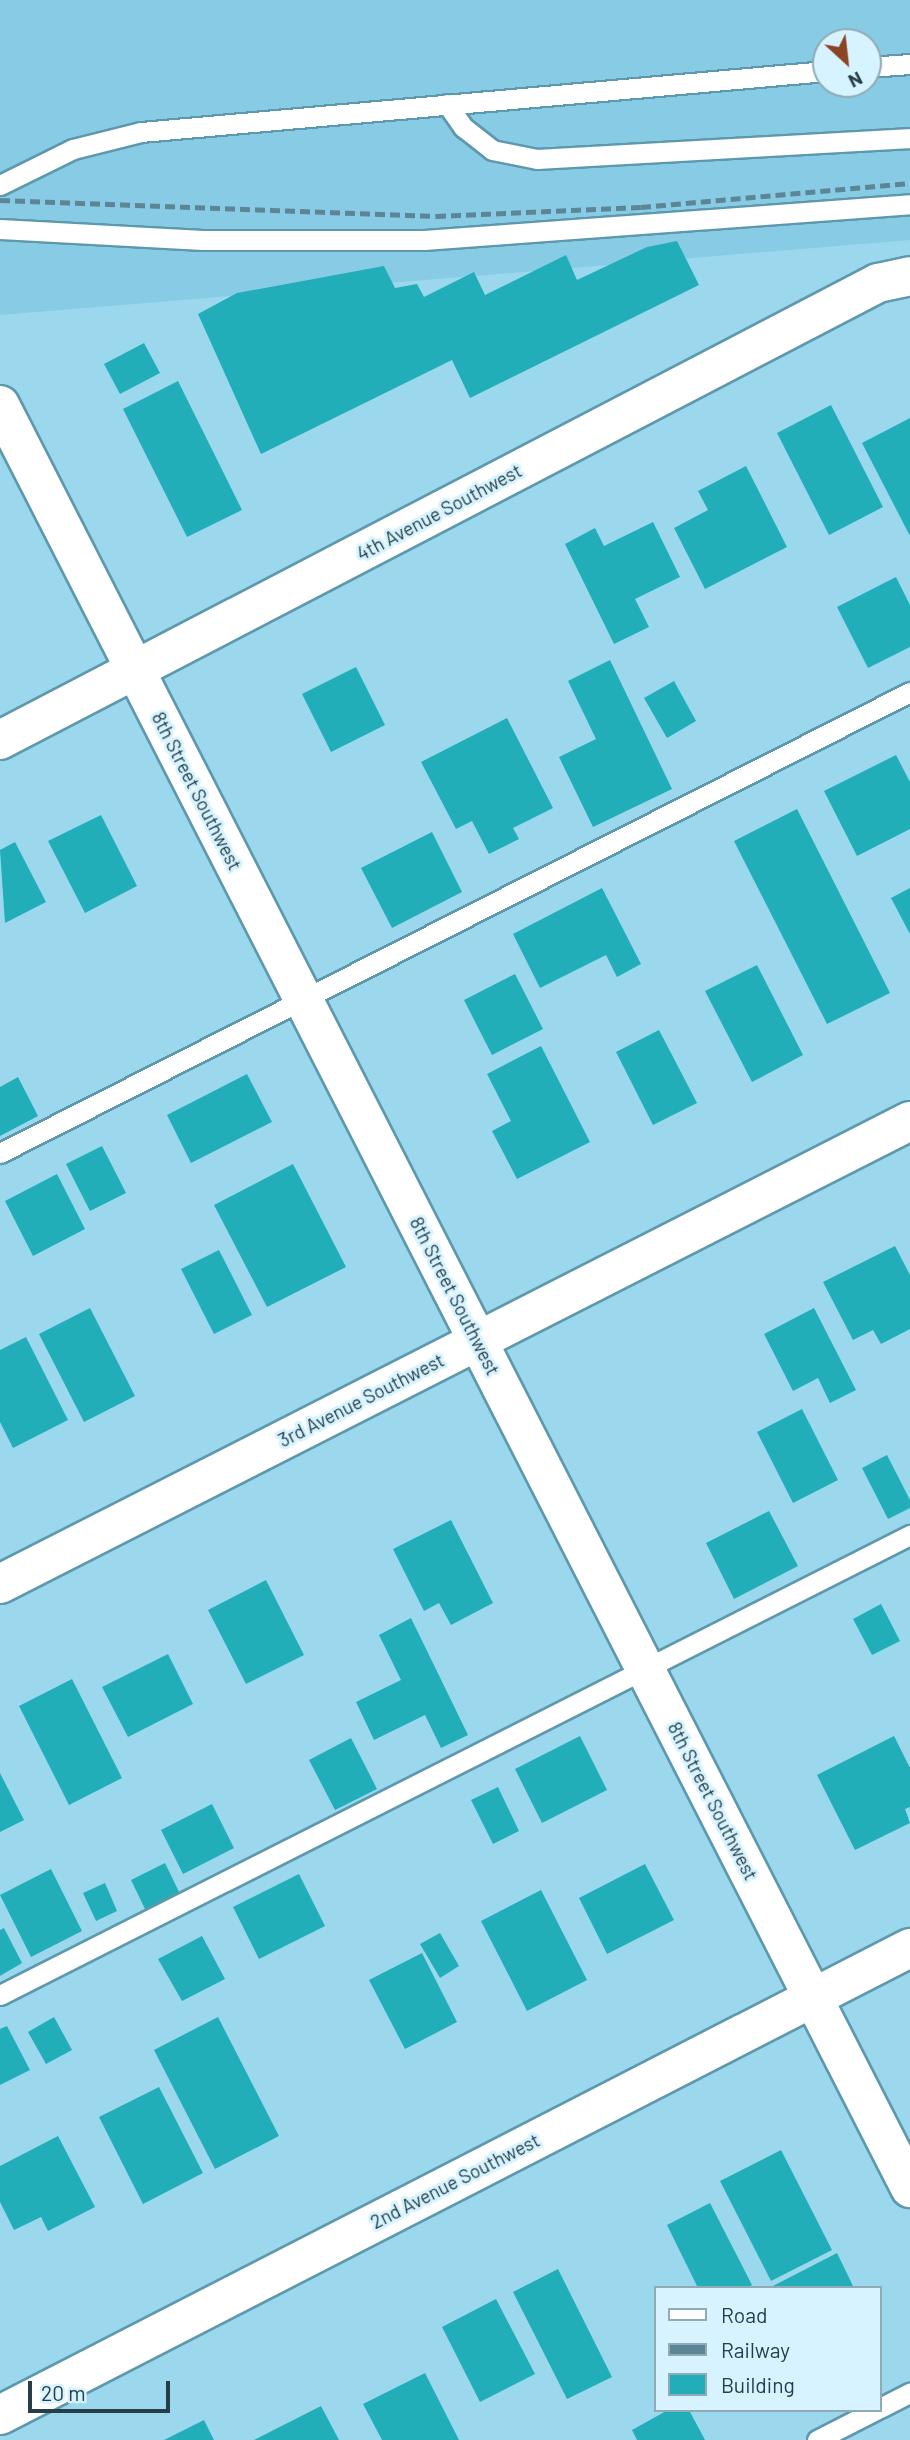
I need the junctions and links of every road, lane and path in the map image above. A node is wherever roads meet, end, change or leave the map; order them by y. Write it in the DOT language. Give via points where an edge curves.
graph roads {
  1 [pos="910,64"];
  2 [pos="882,67"];
  3 [pos="812,72"];
  4 [pos="447,104"];
  5 [pos="910,138"];
  6 [pos="10,174"];
  7 [pos="0,185"];
  8 [pos="910,204"];
  9 [pos="0,229"];
  10 [pos="894,279"];
  11 [pos="0,405"];
  12 [pos="135,670"];
  13 [pos="910,692"];
  14 [pos="0,740"];
  15 [pos="303,998"];
  16 [pos="910,1121"];
  17 [pos="0,1153"];
  18 [pos="477,1341"];
  19 [pos="910,1535"];
  20 [pos="0,1584"];
  21 [pos="645,1668"];
  22 [pos="910,1948"];
  23 [pos="0,1995"];
  24 [pos="813,1998"];
  25 [pos="910,2188"];
  26 [pos="910,2393"];
  27 [pos="882,2407"];
  28 [pos="872,2412"];
  29 [pos="0,2415"];
  30 [pos="13,2440"];
  31 [pos="817,2440"];
  1 -- 2 [label="lane"];
  3 -- 4 [label="lane"];
  4 -- 5 [label="lane" via="463,127 492,150 537,159"];
  4 -- 6 [label="lane" via="141,132 73,149"];
  6 -- 7 [label="lane"];
  8 -- 9 [label="lane" via="424,240 203,240"];
  10 -- 12 [label="street, 4th Avenue Southwest"];
  11 -- 12 [label="street, 8th Street Southwest"];
  12 -- 14 [label="street, 4th Avenue Southwest"];
  12 -- 15 [label="street, 8th Street Southwest"];
  13 -- 15 [label="lane"];
  15 -- 17 [label="lane"];
  15 -- 18 [label="street, 8th Street Southwest"];
  16 -- 18 [label="street, 3rd Avenue Southwest"];
  18 -- 20 [label="street, 3rd Avenue Southwest"];
  18 -- 21 [label="street, 8th Street Southwest"];
  19 -- 21 [label="lane"];
  21 -- 23 [label="lane"];
  21 -- 24 [label="street, 8th Street Southwest"];
  22 -- 24 [label="street, 2nd Avenue Southwest"];
  24 -- 25 [label="street, 8th Street Southwest"];
  24 -- 29 [label="street, 2nd Avenue Southwest"];
  26 -- 27 [label="lane"];
  28 -- 31 [label="lane"];
  29 -- 30 [label="street"];
}
